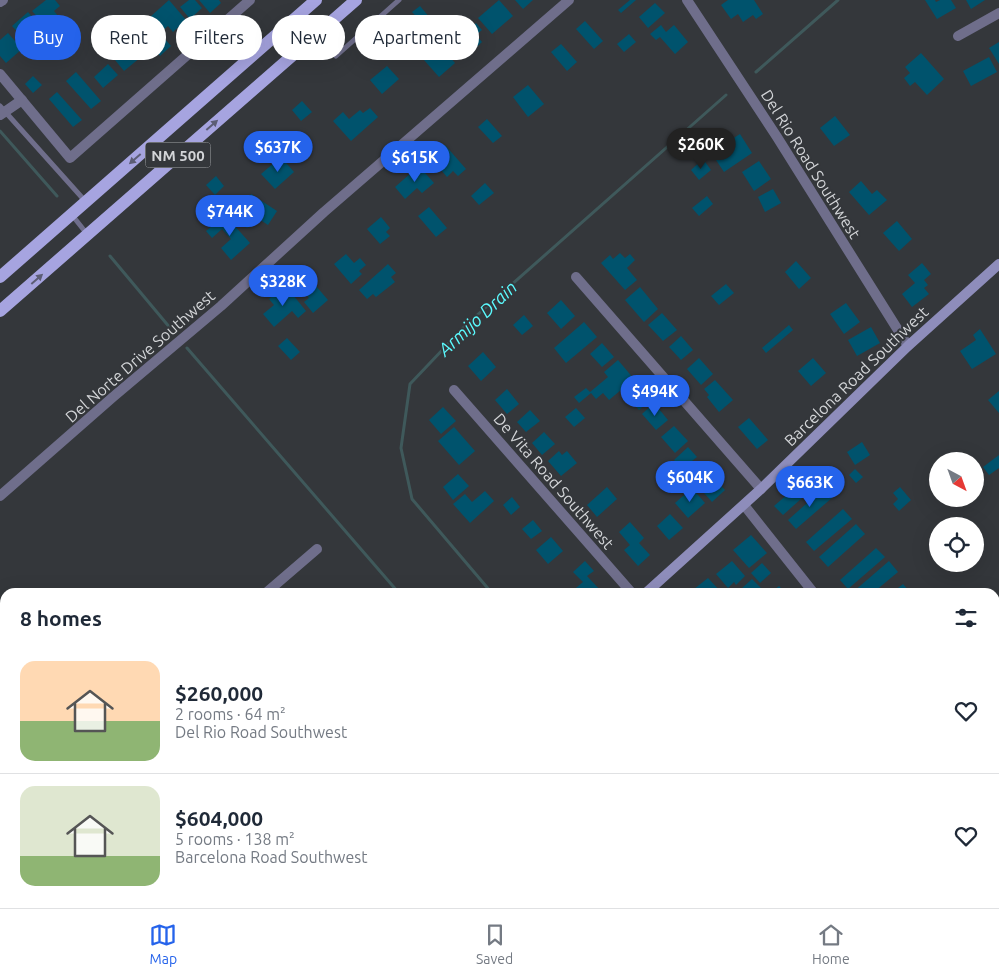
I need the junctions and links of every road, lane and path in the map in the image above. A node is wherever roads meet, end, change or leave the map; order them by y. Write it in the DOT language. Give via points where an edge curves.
graph roads {
  1 [pos="3,0"];
  2 [pos="250,0"];
  3 [pos="316,0"];
  4 [pos="356,0"];
  5 [pos="398,0"];
  6 [pos="569,0"];
  7 [pos="687,0"];
  8 [pos="0,2"];
  9 [pos="303,12"];
  10 [pos="999,13"];
  11 [pos="306,15"];
  12 [pos="339,15"];
  13 [pos="958,36"];
  14 [pos="345,48"];
  15 [pos="288,60"];
  16 [pos="0,74"];
  17 [pos="22,100"];
  18 [pos="2,111"];
  19 [pos="86,202"];
  20 [pos="72,215"];
  21 [pos="87,234"];
  22 [pos="999,264"];
  23 [pos="0,277"];
  24 [pos="576,277"];
  25 [pos="0,311"];
  26 [pos="908,346"];
  27 [pos="454,390"];
  28 [pos="761,489"];
  29 [pos="0,496"];
  30 [pos="744,505"];
  31 [pos="317,549"];
  32 [pos="273,588"];
  33 [pos="627,588"];
  34 [pos="651,588"];
  35 [pos="810,588"];
  1 -- 8 [label="street"];
  2 -- 17 [label="street" via="70,158"];
  3 -- 9 [label="main road, NM 500"];
  4 -- 12 [label="main road, NM 500"];
  5 -- 14 [label="lane"];
  6 -- 29 [label="street, Del Norte Drive Southwest"];
  7 -- 26 [label="street, Del Rio Road Southwest"];
  9 -- 11 [label="lane"];
  9 -- 19 [label="main road, NM 500, one-way"];
  10 -- 13 [label="street"];
  21 -- 15 [label="main road, NM 500, one-way"];
  16 -- 17 [label="street"];
  17 -- 18 [label="street"];
  18 -- 19 [label="lane"];
  19 -- 20 [label="main road, NM 500"];
  20 -- 21 [label="lane"];
  20 -- 23 [label="main road, NM 500"];
  25 -- 21 [label="main road, NM 500, one-way"];
  22 -- 26 [label="street, Barcelona Road Southwest"];
  24 -- 28 [label="street"];
  26 -- 28 [label="street, Barcelona Road Southwest"];
  27 -- 33 [label="street, De Vita Road Southwest"];
  28 -- 30 [label="street, Barcelona Road Southwest"];
  30 -- 34 [label="street, Barcelona Road Southwest"];
  30 -- 35 [label="street"];
  31 -- 32 [label="street"];
}
